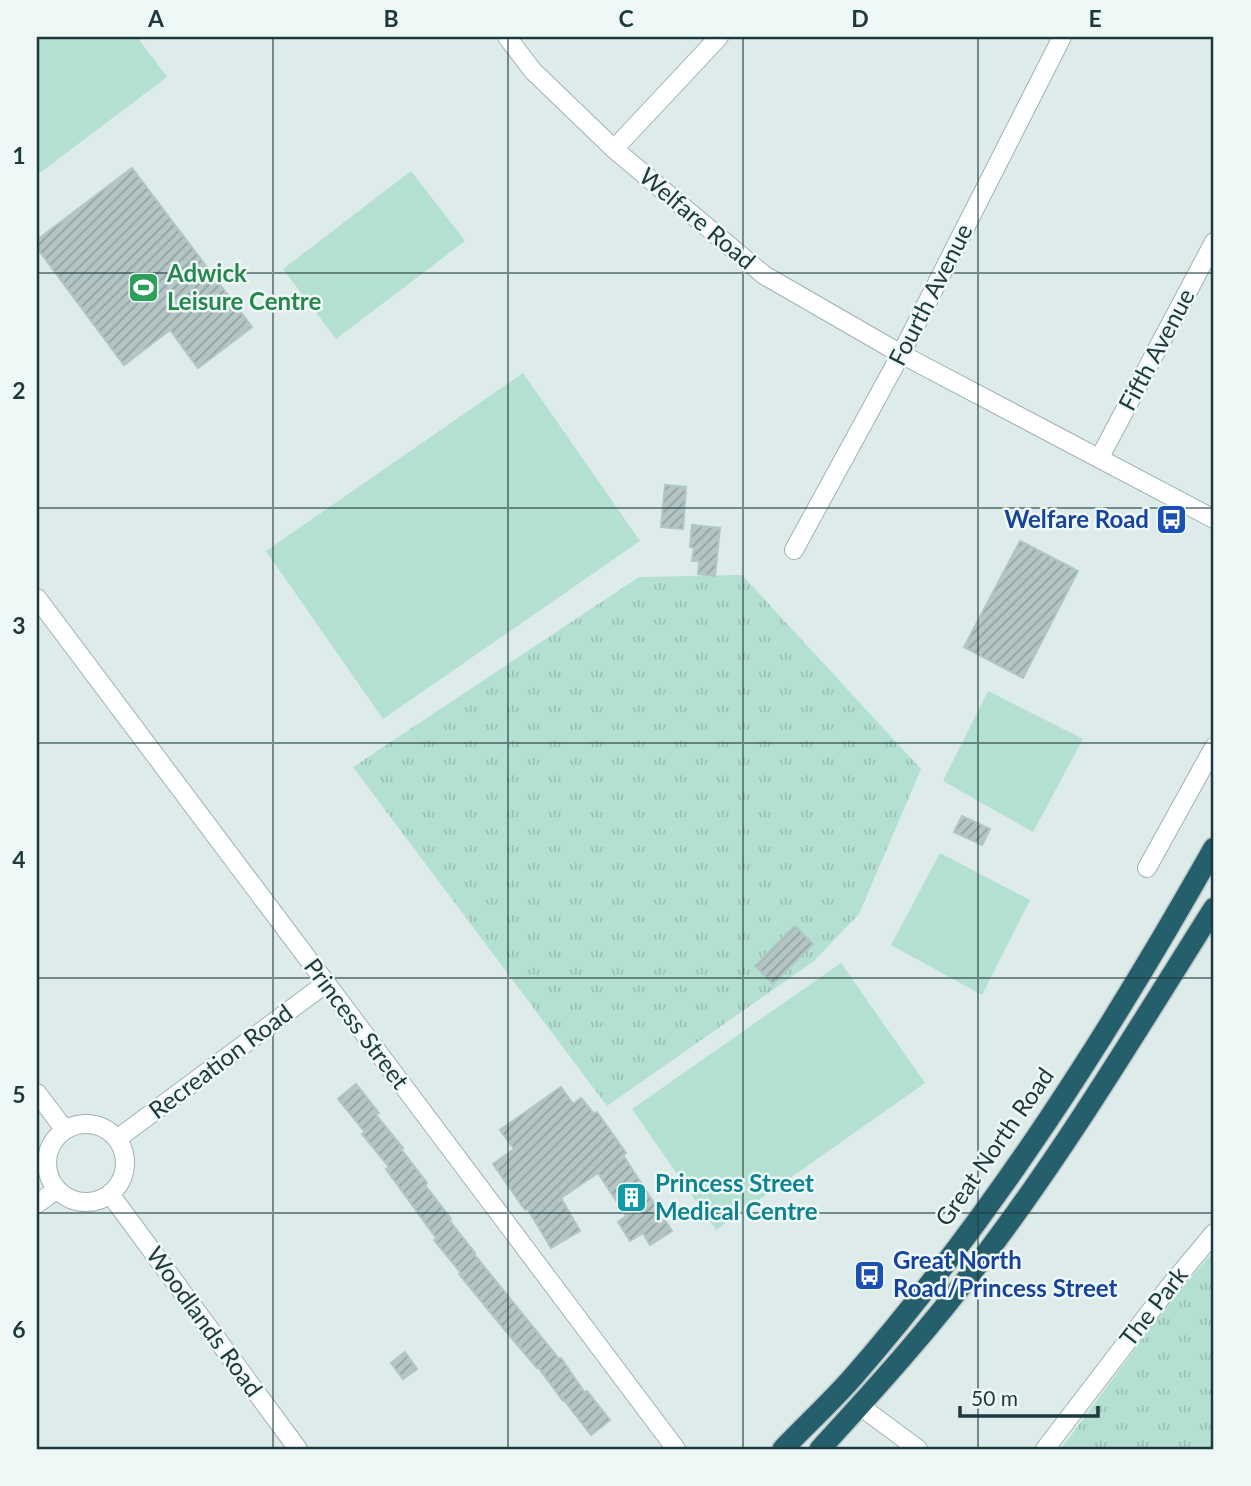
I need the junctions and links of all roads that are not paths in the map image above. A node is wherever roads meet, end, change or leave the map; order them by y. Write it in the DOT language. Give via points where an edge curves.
graph roads {
  1 [pos="508,37"];
  2 [pos="719,37"];
  3 [pos="1062,37"];
  4 [pos="614,149"];
  5 [pos="1214,242"];
  6 [pos="901,355"];
  7 [pos="1100,457"];
  8 [pos="1214,519"];
  9 [pos="794,550"];
  10 [pos="37,598"];
  11 [pos="1214,747"];
  12 [pos="1214,848"];
  13 [pos="1147,868"];
  14 [pos="1214,908"];
  15 [pos="325,984"];
  16 [pos="37,1093"];
  17 [pos="65,1129"];
  18 [pos="117,1139"];
  19 [pos="56,1190"];
  20 [pos="110,1194"];
  21 [pos="37,1204"];
  22 [pos="1214,1233"];
  23 [pos="860,1406"];
  24 [pos="298,1449"];
  25 [pos="676,1449"];
  26 [pos="783,1449"];
  27 [pos="820,1449"];
  28 [pos="918,1449"];
  29 [pos="1045,1449"];
  1 -- 4 [label="street, Welfare Road" via="533,71"];
  2 -- 4 [label="street"];
  3 -- 6 [label="street, Fourth Avenue"];
  4 -- 6 [label="street, Welfare Road" via="764,275"];
  5 -- 7 [label="street, Fifth Avenue"];
  6 -- 7 [label="street, Welfare Road"];
  6 -- 9 [label="street, Fourth Avenue"];
  7 -- 8 [label="street, Welfare Road"];
  10 -- 15 [label="street, Princess Street"];
  11 -- 13 [label="street"];
  12 -- 26 [label="highway, Great North Road" via="1127,997 999,1192 890,1334"];
  14 -- 23 [label="highway" via="997,1238"];
  15 -- 18 [label="street, Recreation Road"];
  15 -- 25 [label="street, Princess Street"];
  16 -- 17 [label="street"];
  17 -- 18 [label="street" via="101,1126"];
  17 -- 19 [label="street" via="51,1144 47,1157 49,1178"];
  18 -- 20 [label="street" via="125,1171"];
  19 -- 20 [label="street" via="87,1203"];
  19 -- 21 [label="street"];
  20 -- 24 [label="street, Woodlands Road"];
  22 -- 29 [label="street, The Park"];
  23 -- 27 [label="highway"];
  23 -- 28 [label="street"];
}
